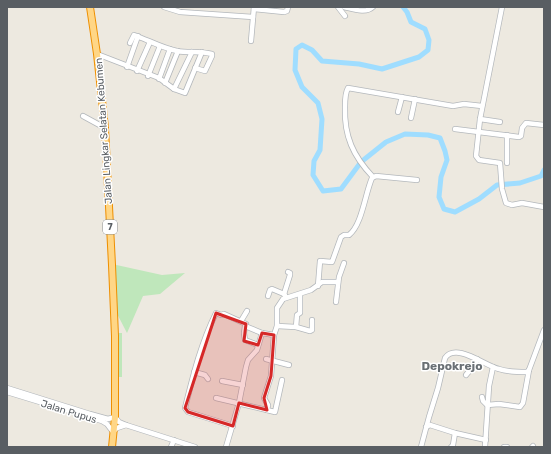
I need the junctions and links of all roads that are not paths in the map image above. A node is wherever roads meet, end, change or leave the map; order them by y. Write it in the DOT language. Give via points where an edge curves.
graph roads {
  1 [pos="164,7"];
  2 [pos="288,7"];
  3 [pos="338,7"];
  4 [pos="344,7"];
  5 [pos="373,7"];
  6 [pos="502,7"];
  7 [pos="90,8"];
  8 [pos="254,8"];
  9 [pos="277,9"];
  10 [pos="345,16"];
  11 [pos="253,17"];
  12 [pos="138,36"];
  13 [pos="251,41"];
  14 [pos="150,42"];
  15 [pos="130,43"];
  16 [pos="160,46"];
  17 [pos="170,49"];
  18 [pos="178,51"];
  19 [pos="192,52"];
  20 [pos="202,52"];
  21 [pos="97,55"];
  22 [pos="127,66"];
  23 [pos="163,67"];
  24 [pos="196,68"];
  25 [pos="138,70"];
  26 [pos="170,70"];
  27 [pos="149,75"];
  28 [pos="161,80"];
  29 [pos="174,89"];
  30 [pos="402,97"];
  31 [pos="415,99"];
  32 [pos="482,106"];
  33 [pos="398,112"];
  34 [pos="83,116"];
  35 [pos="411,118"];
  36 [pos="480,119"];
  37 [pos="500,122"];
  38 [pos="544,125"];
  39 [pos="105,128"];
  40 [pos="455,129"];
  41 [pos="478,132"];
  42 [pos="507,135"];
  43 [pos="507,163"];
  44 [pos="373,177"];
  45 [pos="417,180"];
  46 [pos="544,207"];
  47 [pos="344,263"];
  48 [pos="288,272"];
  49 [pos="338,282"];
  50 [pos="318,286"];
  51 [pos="300,294"];
  52 [pos="268,296"];
  53 [pos="285,296"];
  54 [pos="336,302"];
  55 [pos="247,311"];
  56 [pos="312,320"];
  57 [pos="241,321"];
  58 [pos="246,324"];
  59 [pos="277,326"];
  60 [pos="296,328"];
  61 [pos="544,330"];
  62 [pos="262,333"];
  63 [pos="274,335"];
  64 [pos="258,345"];
  65 [pos="266,359"];
  66 [pos="477,359"];
  67 [pos="272,361"];
  68 [pos="289,365"];
  69 [pos="493,367"];
  70 [pos="529,370"];
  71 [pos="194,372"];
  72 [pos="466,375"];
  73 [pos="208,379"];
  74 [pos="282,380"];
  75 [pos="222,381"];
  76 [pos="242,385"];
  77 [pos="7,388"];
  78 [pos="7,392"];
  79 [pos="482,397"];
  80 [pos="216,398"];
  81 [pos="239,403"];
  82 [pos="487,405"];
  83 [pos="268,410"];
  84 [pos="115,417"];
  85 [pos="126,425"];
  86 [pos="233,426"];
  87 [pos="426,427"];
  88 [pos="113,432"];
  89 [pos="455,433"];
  90 [pos="174,440"];
  91 [pos="486,440"];
  92 [pos="112,447"];
  93 [pos="171,447"];
  94 [pos="195,447"];
  95 [pos="226,447"];
  96 [pos="421,447"];
  97 [pos="451,447"];
  98 [pos="485,447"];
  99 [pos="504,447"];
  100 [pos="507,447"];
  1 -- 11 [label="street" via="180,12"];
  2 -- 9 [label="street" via="286,12"];
  3 -- 10 [label="street"];
  4 -- 5 [label="street" via="364,11"];
  6 -- 32 [label="street"];
  7 -- 21 [label="highway, Jalan Lingkar Selatan Kebumen / 7"];
  8 -- 9 [label="street"];
  8 -- 11 [label="street"];
  11 -- 13 [label="street"];
  12 -- 14 [label="street"];
  12 -- 15 [label="street" via="134,35"];
  12 -- 22 [label="street"];
  14 -- 16 [label="street"];
  14 -- 25 [label="street"];
  16 -- 17 [label="street"];
  16 -- 27 [label="street"];
  17 -- 18 [label="street"];
  17 -- 23 [label="street"];
  18 -- 19 [label="street"];
  18 -- 26 [label="street"];
  19 -- 20 [label="street"];
  19 -- 29 [label="street"];
  20 -- 24 [label="street"];
  20 -- 24 [label="street" via="212,56 206,71"];
  21 -- 22 [label="street"];
  21 -- 39 [label="highway, Jalan Lingkar Selatan Kebumen / 7"];
  22 -- 25 [label="street"];
  23 -- 26 [label="street"];
  23 -- 28 [label="street"];
  24 -- 29 [label="street" via="185,93"];
  25 -- 27 [label="street"];
  26 -- 28 [label="street"];
  27 -- 28 [label="street"];
  28 -- 29 [label="street"];
  30 -- 31 [label="street"];
  30 -- 33 [label="street"];
  30 -- 44 [label="street" via="347,89 346,124 350,143 358,159"];
  31 -- 32 [label="street" via="453,106"];
  31 -- 35 [label="street"];
  32 -- 36 [label="street"];
  34 -- 39 [label="street"];
  36 -- 37 [label="street"];
  36 -- 41 [label="street"];
  38 -- 42 [label="street" via="526,123 520,136"];
  39 -- 84 [label="highway, Jalan Lingkar Selatan Kebumen / 7" via="115,318"];
  40 -- 41 [label="street"];
  41 -- 42 [label="street"];
  41 -- 46 [label="street" via="476,158 499,162 505,202 512,205 522,202"];
  42 -- 43 [label="street"];
  44 -- 45 [label="street"];
  44 -- 50 [label="street" via="360,218 353,231 341,237 332,262 320,261"];
  47 -- 49 [label="street"];
  48 -- 53 [label="street" via="290,275"];
  49 -- 50 [label="street" via="322,282"];
  49 -- 54 [label="street"];
  50 -- 51 [label="street"];
  51 -- 53 [label="street"];
  51 -- 60 [label="street" via="300,314 297,315"];
  52 -- 53 [label="street" via="270,290"];
  53 -- 59 [label="street" via="277,308"];
  55 -- 57 [label="street"];
  56 -- 60 [label="street" via="311,331"];
  57 -- 58 [label="street"];
  57 -- 71 [label="street" via="216,313"];
  58 -- 62 [label="street"];
  58 -- 64 [label="street" via="245,340"];
  59 -- 60 [label="street"];
  59 -- 63 [label="street"];
  61 -- 70 [label="street"];
  62 -- 63 [label="street"];
  62 -- 64 [label="street"];
  63 -- 67 [label="street"];
  64 -- 76 [label="street" via="256,353 247,362"];
  65 -- 67 [label="street"];
  66 -- 69 [label="street"];
  66 -- 72 [label="street" via="476,364"];
  66 -- 87 [label="street" via="462,353 450,353 445,358"];
  67 -- 68 [label="street"];
  67 -- 83 [label="street" via="271,376 264,398"];
  69 -- 70 [label="street" via="512,372"];
  69 -- 82 [label="street"];
  70 -- 82 [label="street" via="520,407"];
  71 -- 73 [label="street" via="205,375"];
  71 -- 86 [label="street" via="185,410"];
  74 -- 83 [label="street" via="276,411"];
  75 -- 76 [label="street"];
  76 -- 81 [label="street"];
  77 -- 84 [label="street, Jalan Pupus" via="108,419"];
  78 -- 88 [label="street, Jalan Pupus" via="102,421"];
  79 -- 82 [label="street" via="482,401"];
  80 -- 81 [label="street"];
  81 -- 83 [label="street"];
  81 -- 86 [label="street"];
  82 -- 91 [label="street"];
  84 -- 85 [label="street"];
  84 -- 88 [label="highway, Jalan Lingkar Selatan Kebumen / 7"];
  85 -- 88 [label="street"];
  85 -- 90 [label="street"];
  86 -- 95 [label="street"];
  87 -- 89 [label="street"];
  87 -- 96 [label="street"];
  88 -- 92 [label="highway, Jalan Lingkar Selatan Kebumen / 7"];
  89 -- 91 [label="street"];
  89 -- 97 [label="street"];
  90 -- 93 [label="street"];
  90 -- 94 [label="street"];
  91 -- 98 [label="street"];
  99 -- 100 [label="street"];
}
